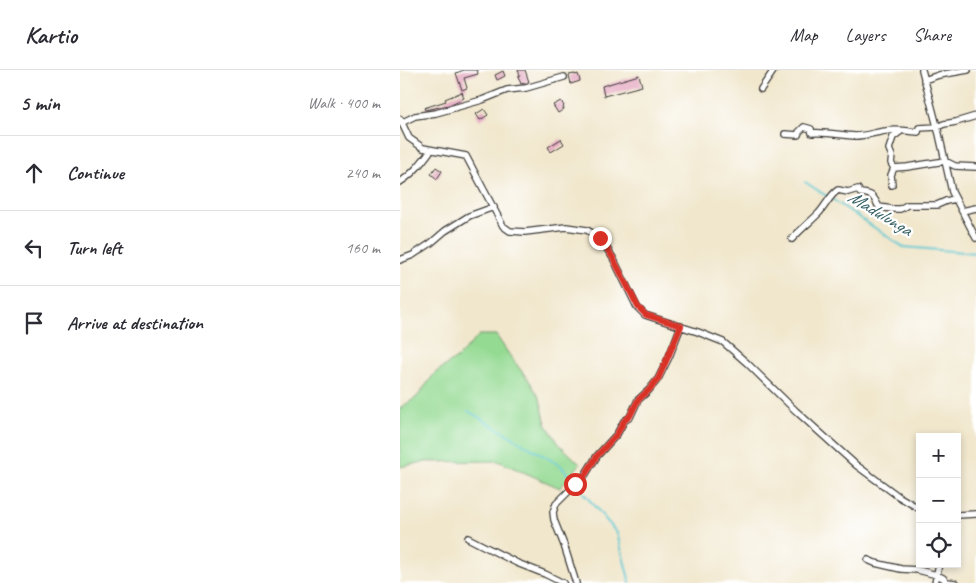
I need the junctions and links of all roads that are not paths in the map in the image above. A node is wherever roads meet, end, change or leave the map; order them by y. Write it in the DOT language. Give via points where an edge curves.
graph roads {
  1 [pos="774,70"];
  2 [pos="922,70"];
  3 [pos="968,70"];
  4 [pos="564,77"];
  5 [pos="924,80"];
  6 [pos="761,89"];
  7 [pos="976,116"];
  8 [pos="401,121"];
  9 [pos="937,127"];
  10 [pos="901,131"];
  11 [pos="785,134"];
  12 [pos="431,150"];
  13 [pos="945,161"];
  14 [pos="976,167"];
  15 [pos="894,168"];
  16 [pos="400,182"];
  17 [pos="892,185"];
  18 [pos="956,199"];
  19 [pos="494,207"];
  20 [pos="976,208"];
  21 [pos="962,211"];
  22 [pos="976,238"];
  23 [pos="792,239"];
  24 [pos="400,260"];
  25 [pos="681,326"];
  26 [pos="916,507"];
  27 [pos="976,514"];
  28 [pos="961,515"];
  29 [pos="468,538"];
  30 [pos="868,560"];
  31 [pos="938,568"];
  32 [pos="937,575"];
  33 [pos="563,583"];
  34 [pos="576,583"];
  35 [pos="935,583"];
  36 [pos="956,583"];
  1 -- 6 [label="street"];
  2 -- 5 [label="street"];
  3 -- 5 [label="street"];
  4 -- 8 [label="street"];
  5 -- 9 [label="street"];
  7 -- 9 [label="street"];
  8 -- 12 [label="street" via="409,138 422,148"];
  9 -- 10 [label="street" via="919,128 918,132"];
  9 -- 13 [label="street"];
  10 -- 11 [label="street" via="855,136 812,133 811,129 804,127 798,135"];
  10 -- 15 [label="street" via="893,137 889,149"];
  12 -- 16 [label="street"];
  12 -- 19 [label="street" via="466,156"];
  13 -- 14 [label="street" via="956,166"];
  13 -- 15 [label="street"];
  13 -- 18 [label="street"];
  15 -- 17 [label="street" via="890,175"];
  18 -- 21 [label="street"];
  18 -- 23 [label="street" via="937,205 907,205 892,209 879,207 874,197 860,193 858,189 838,190"];
  19 -- 24 [label="street" via="469,216 413,255"];
  19 -- 25 [label="street" via="503,226 510,231 566,227 587,230 600,238 638,307 646,315"];
  20 -- 21 [label="street"];
  21 -- 22 [label="street"];
  25 -- 26 [label="street" via="723,342 856,465"];
  25 -- 34 [label="street" via="658,379 638,400 630,416 585,475 556,504 554,520"];
  27 -- 28 [label="street"];
  29 -- 33 [label="street"];
  30 -- 32 [label="street" via="874,564"];
  31 -- 32 [label="street"];
  32 -- 35 [label="street"];
  32 -- 36 [label="street" via="947,582"];
}
